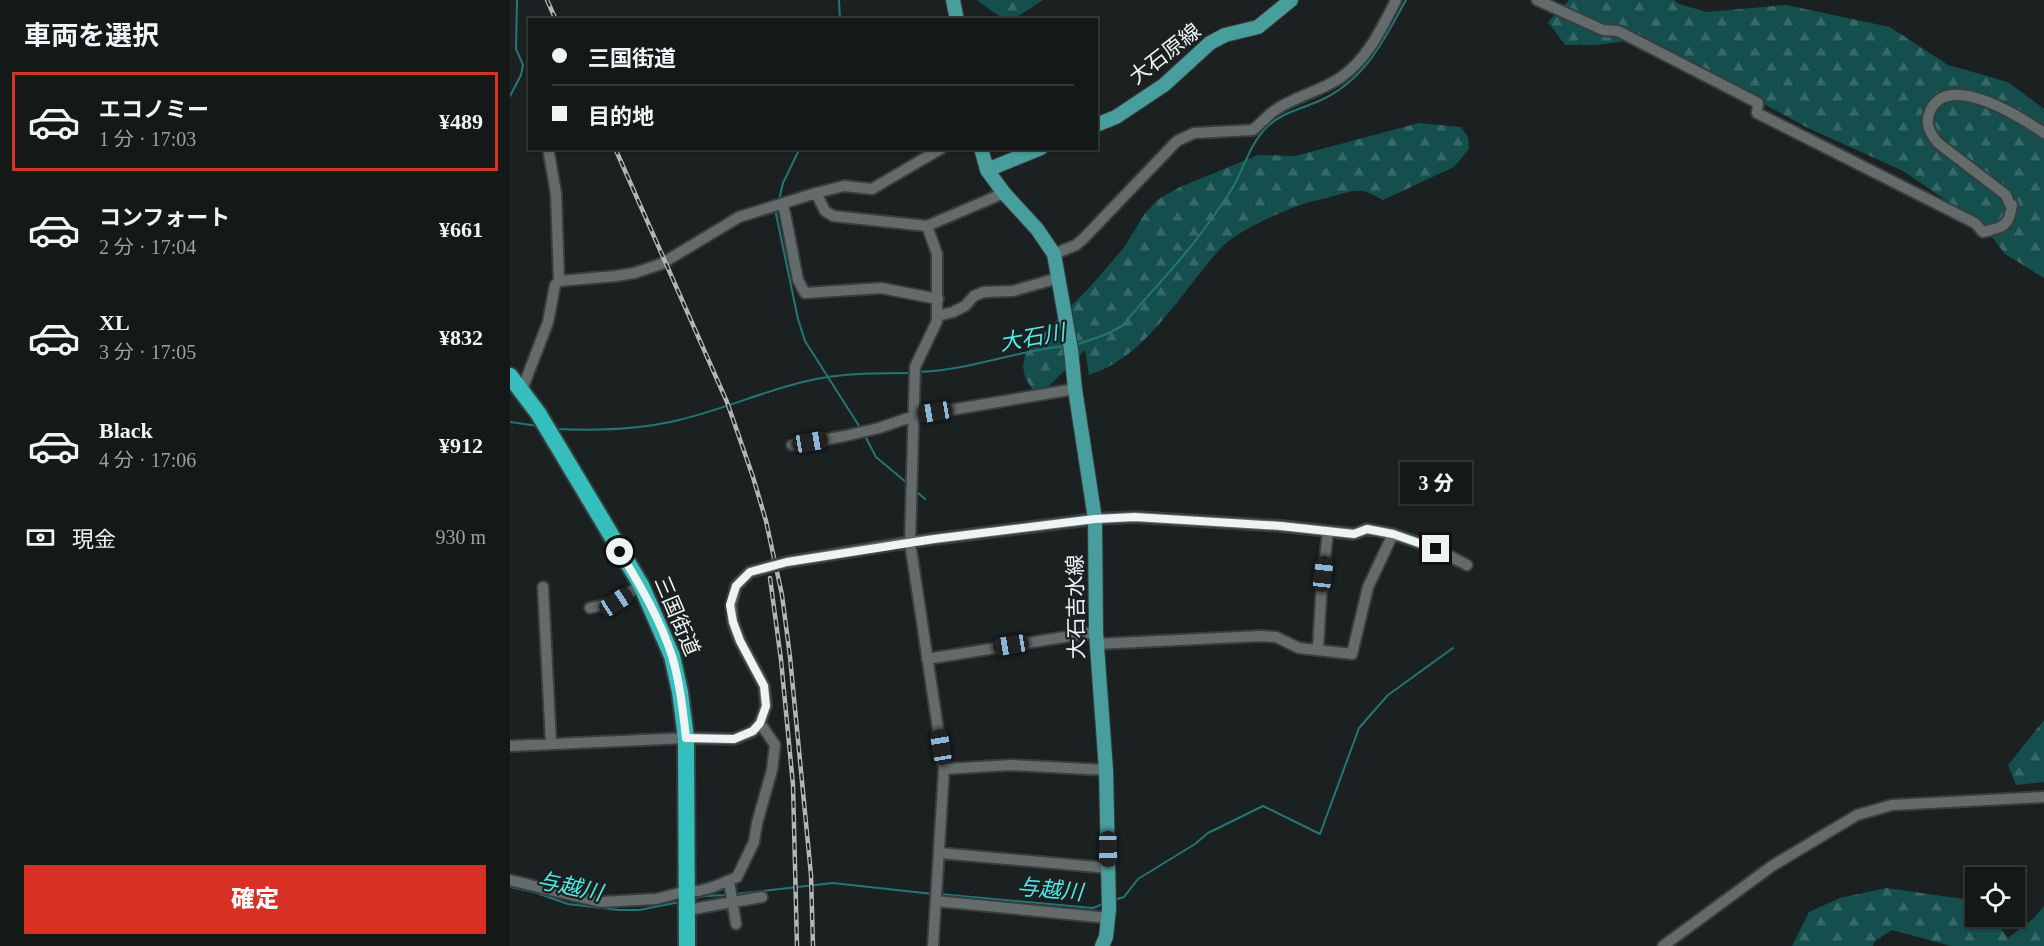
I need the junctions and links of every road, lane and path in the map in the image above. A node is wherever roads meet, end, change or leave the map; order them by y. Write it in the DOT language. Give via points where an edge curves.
graph roads {
  1 [pos="953,0"];
  2 [pos="1291,0"];
  3 [pos="1396,0"];
  4 [pos="1537,0"];
  5 [pos="957,18"];
  6 [pos="1098,124"];
  7 [pos="2044,133"];
  8 [pos="549,150"];
  9 [pos="939,150"];
  10 [pos="982,150"];
  11 [pos="1036,150"];
  12 [pos="987,170"];
  13 [pos="816,193"];
  14 [pos="1004,193"];
  15 [pos="783,203"];
  16 [pos="927,226"];
  17 [pos="1054,254"];
  18 [pos="1058,278"];
  19 [pos="559,281"];
  20 [pos="938,299"];
  21 [pos="937,316"];
  22 [pos="510,376"];
  23 [pos="1075,389"];
  24 [pos="522,390"];
  25 [pos="914,416"];
  26 [pos="792,445"];
  27 [pos="1095,519"];
  28 [pos="1328,531"];
  29 [pos="1393,534"];
  30 [pos="910,542"];
  31 [pos="1467,565"];
  32 [pos="641,585"];
  33 [pos="543,587"];
  34 [pos="590,608"];
  35 [pos="1096,638"];
  36 [pos="1318,649"];
  37 [pos="927,659"];
  38 [pos="760,723"];
  39 [pos="686,738"];
  40 [pos="551,744"];
  41 [pos="510,746"];
  42 [pos="944,769"];
  43 [pos="1106,770"];
  44 [pos="2044,797"];
  45 [pos="939,853"];
  46 [pos="1108,868"];
  47 [pos="510,880"];
  48 [pos="687,891"];
  49 [pos="731,893"];
  50 [pos="762,897"];
  51 [pos="936,901"];
  52 [pos="687,910"];
  53 [pos="1108,918"];
  54 [pos="736,924"];
  55 [pos="687,946"];
  56 [pos="933,946"];
  57 [pos="1102,946"];
  58 [pos="1663,946"];
  1 -- 5 [label="main road"];
  2 -- 6 [label="main road, 大石原線" via="1258,27 1210,43 1164,85 1116,117"];
  3 -- 17 [label="street" via="1376,39 1349,71 1275,110 1253,130 1194,133 1177,141 1084,238"];
  4 -- 7 [label="street" via="1603,30 1618,31 1758,103 1757,113 1975,223 1983,232 2003,227 2010,219 2012,205 2006,195 1931,135 1928,114 1934,104 1956,95 1985,101"];
  8 -- 19 [label="street" via="556,193"];
  9 -- 13 [label="street" via="872,189 844,186"];
  10 -- 12 [label="main road, 大石吉水線"];
  11 -- 12 [label="main road"];
  12 -- 14 [label="main road, 大石吉水線"];
  13 -- 15 [label="street"];
  13 -- 16 [label="street" via="825,211 833,216"];
  14 -- 16 [label="street"];
  14 -- 17 [label="main road, 大石吉水線"];
  15 -- 19 [label="street" via="739,217 661,264 634,273"];
  15 -- 20 [label="street" via="798,280 805,293 880,288"];
  16 -- 20 [label="street" via="937,254"];
  17 -- 18 [label="main road, 大石吉水線"];
  18 -- 21 [label="street" via="1013,291 984,292 965,306"];
  18 -- 23 [label="main road, 大石吉水線"];
  19 -- 24 [label="street"];
  20 -- 21 [label="street"];
  21 -- 25 [label="street" via="915,367"];
  22 -- 24 [label="highway, 三国街道"];
  23 -- 25 [label="street"];
  23 -- 27 [label="main road, 大石吉水線"];
  24 -- 32 [label="highway, 三国街道"];
  25 -- 26 [label="street" via="879,428"];
  25 -- 30 [label="street"];
  27 -- 28 [label="street" via="1135,517"];
  27 -- 30 [label="street"];
  27 -- 35 [label="main road, 大石吉水線"];
  28 -- 29 [label="street" via="1354,534 1367,529"];
  28 -- 36 [label="street"];
  29 -- 31 [label="street"];
  29 -- 36 [label="street" via="1368,587 1352,654"];
  30 -- 37 [label="street"];
  30 -- 38 [label="street, bridge" via="787,562 750,572 736,586 730,605 733,622 764,686 766,706"];
  32 -- 34 [label="street" via="616,602"];
  32 -- 39 [label="highway, 三国街道" via="672,656"];
  33 -- 40 [label="street"];
  35 -- 36 [label="street" via="1261,636 1276,637 1299,648"];
  35 -- 37 [label="street"];
  35 -- 43 [label="main road, 大石吉水線"];
  37 -- 42 [label="street"];
  38 -- 39 [label="street" via="753,731 734,739"];
  38 -- 49 [label="street" via="775,745 772,770 754,842"];
  39 -- 40 [label="street"];
  39 -- 48 [label="highway, 三国街道"];
  40 -- 41 [label="street"];
  42 -- 43 [label="street" via="1011,765"];
  42 -- 45 [label="street"];
  43 -- 46 [label="main road, 大石吉水線"];
  44 -- 58 [label="street" via="1892,805 1857,815 1768,869"];
  45 -- 46 [label="street"];
  45 -- 51 [label="street"];
  46 -- 53 [label="main road, 大石吉水線"];
  47 -- 48 [label="street" via="600,902 656,899"];
  48 -- 49 [label="street"];
  48 -- 52 [label="highway, 三国街道"];
  49 -- 50 [label="street"];
  49 -- 52 [label="street"];
  49 -- 54 [label="street"];
  51 -- 53 [label="street"];
  51 -- 56 [label="street"];
  52 -- 55 [label="highway, 三国街道"];
  53 -- 57 [label="main road, 大石吉水線"];
}
